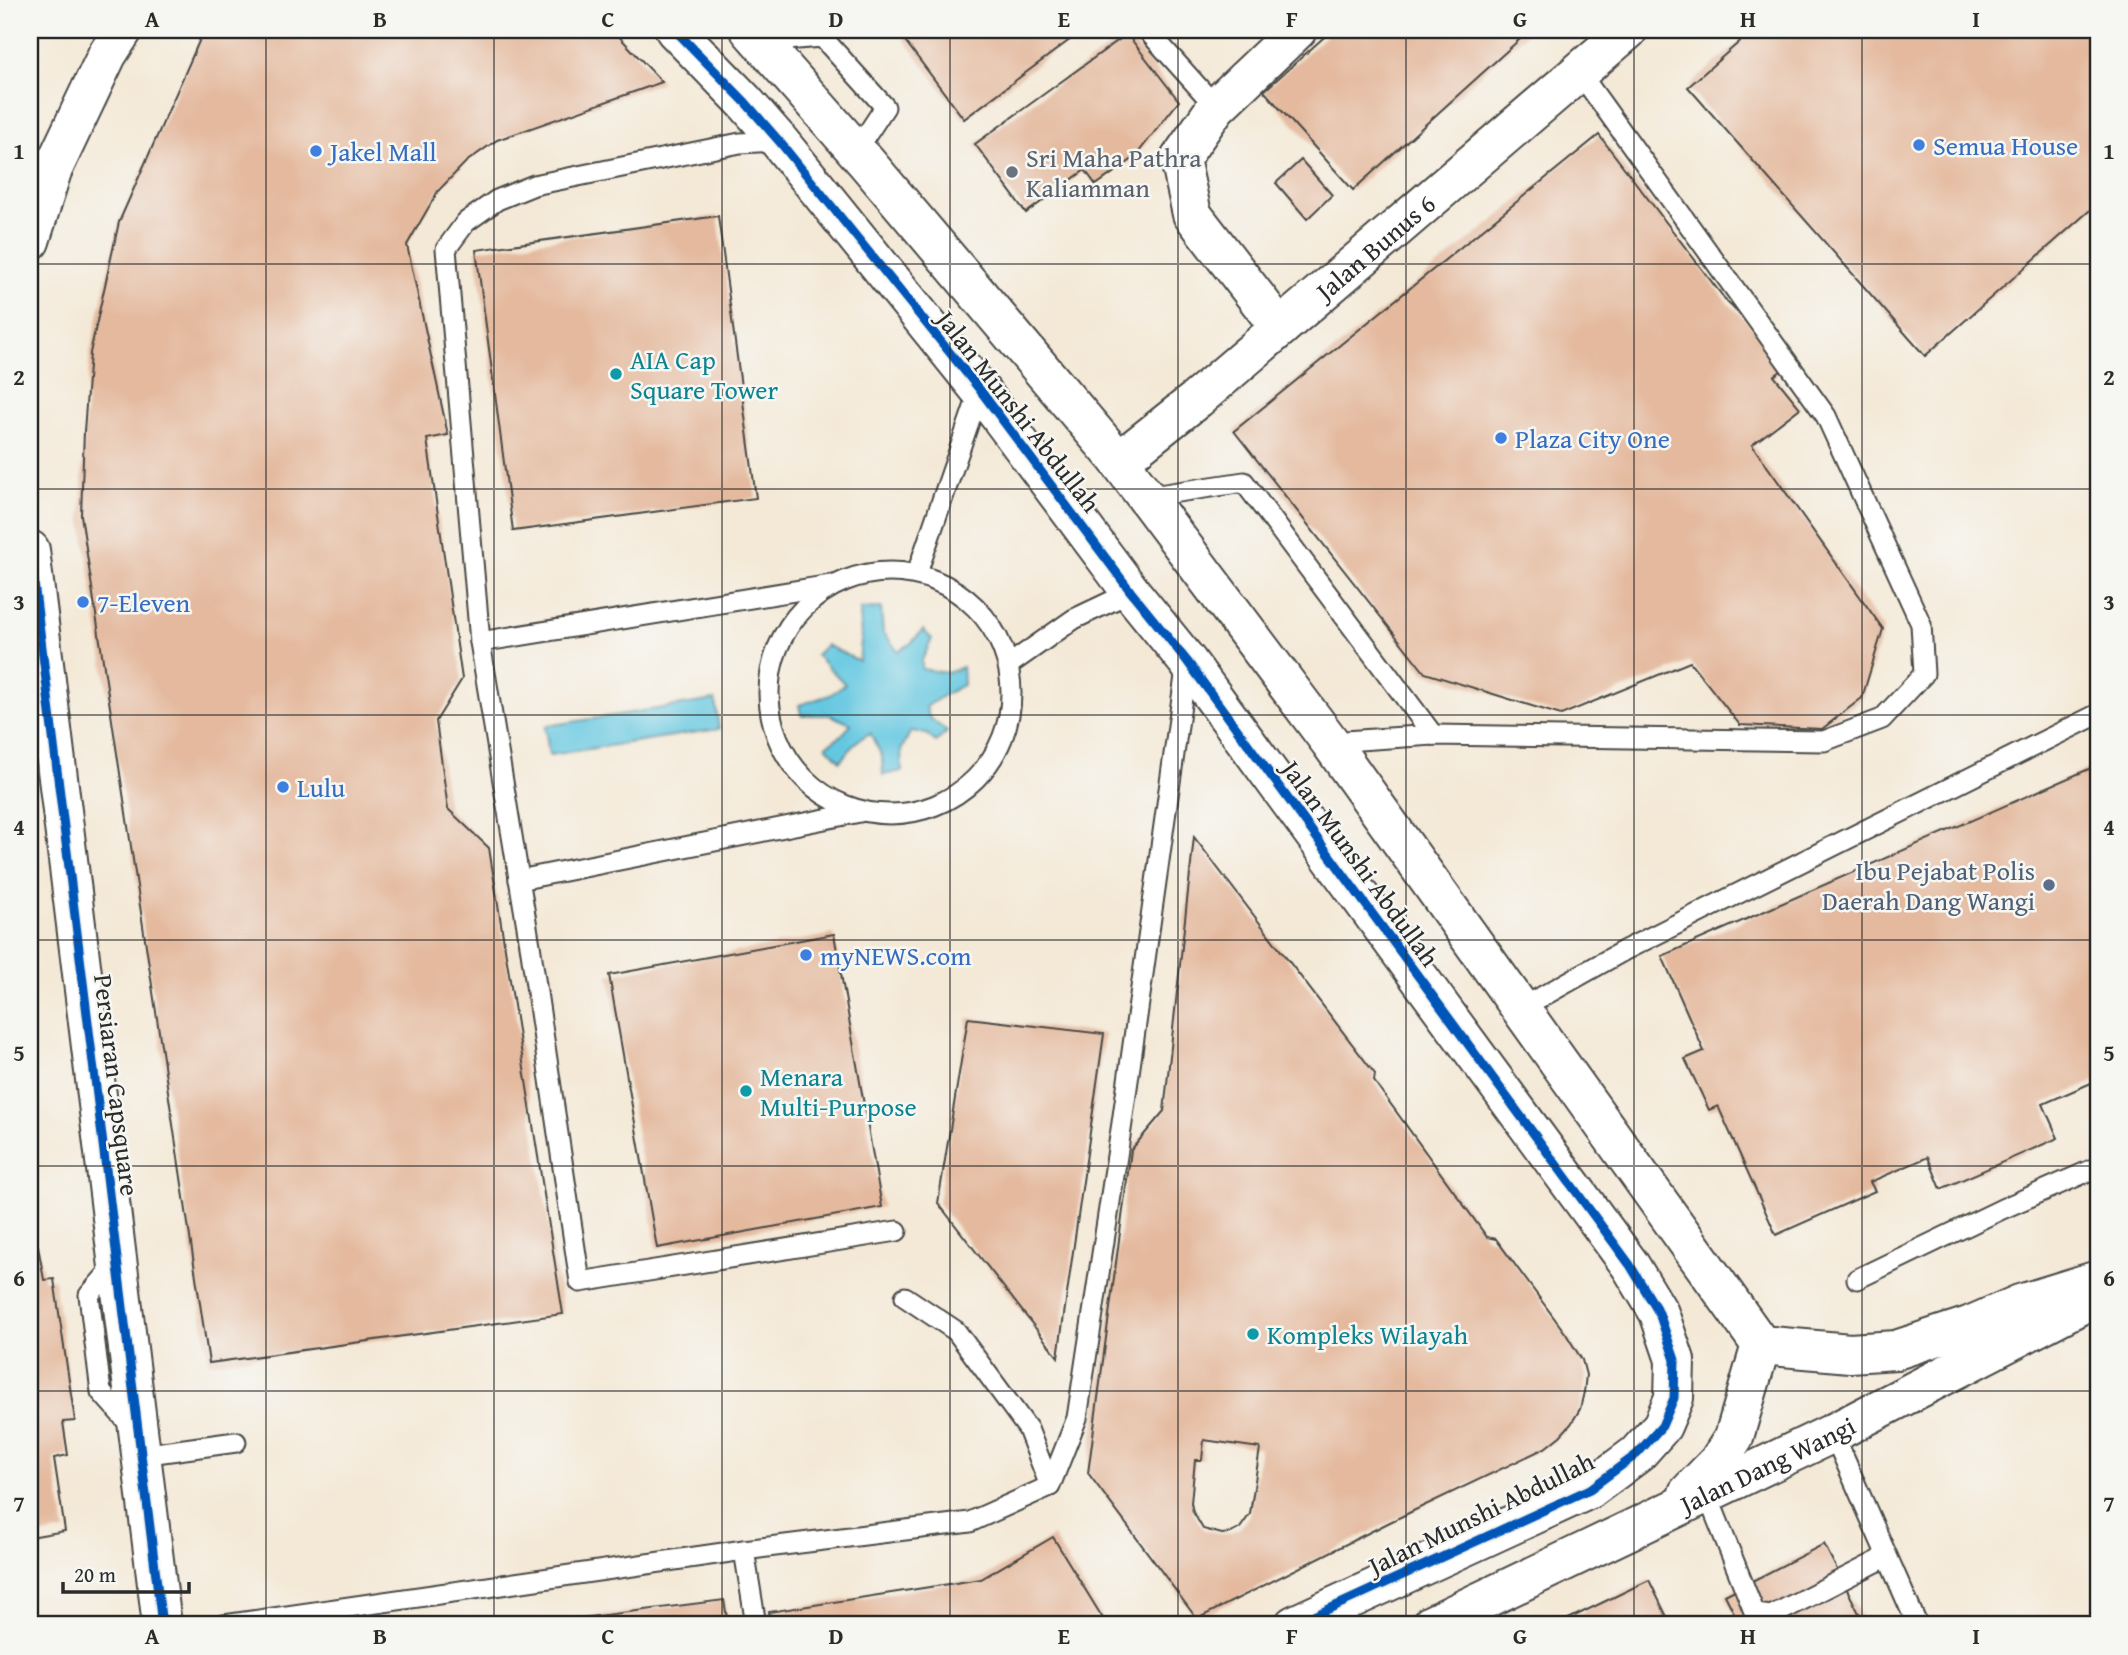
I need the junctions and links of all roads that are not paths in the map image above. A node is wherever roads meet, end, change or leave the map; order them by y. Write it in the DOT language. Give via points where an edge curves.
graph roads {
  1 [pos="123,30"];
  2 [pos="675,30"];
  3 [pos="1147,30"];
  4 [pos="1297,30"];
  5 [pos="1628,30"];
  6 [pos="755,36"];
  7 [pos="1579,72"];
  8 [pos="1216,107"];
  9 [pos="779,141"];
  10 [pos="856,150"];
  11 [pos="30,241"];
  12 [pos="1280,328"];
  13 [pos="980,390"];
  14 [pos="1119,461"];
  15 [pos="1145,497"];
  16 [pos="30,550"];
  17 [pos="917,573"];
  18 [pos="835,584"];
  19 [pos="1131,592"];
  20 [pos="480,642"];
  21 [pos="1187,661"];
  22 [pos="1010,664"];
  23 [pos="2098,715"];
  24 [pos="1433,736"];
  25 [pos="1330,742"];
  26 [pos="860,812"];
  27 [pos="519,880"];
  28 [pos="1520,1009"];
  29 [pos="2098,1167"];
  30 [pos="897,1231"];
  31 [pos="1857,1279"];
  32 [pos="2098,1280"];
  33 [pos="2098,1295"];
  34 [pos="905,1297"];
  35 [pos="1761,1345"];
  36 [pos="1833,1433"];
  37 [pos="236,1441"];
  38 [pos="140,1444"];
  39 [pos="1050,1486"];
  40 [pos="1707,1494"];
  41 [pos="1670,1511"];
  42 [pos="744,1550"];
  43 [pos="1886,1557"];
  44 [pos="1917,1624"];
  45 [pos="162,1625"];
  46 [pos="224,1625"];
  47 [pos="756,1625"];
  48 [pos="1294,1625"];
  49 [pos="1431,1625"];
  1 -- 11 [label="street" via="52,171"];
  2 -- 9 [label="street, Jalan Munshi Abdullah"];
  3 -- 8 [label="lane"];
  4 -- 8 [label="street"];
  5 -- 7 [label="street, Jalan Bunus 6"];
  6 -- 10 [label="street, Jalan Munshi Abdullah"];
  6 -- 10 [label="lane" via="822,37 885,107"];
  7 -- 12 [label="street, Jalan Bunus 6"];
  7 -- 24 [label="lane" via="1826,416 1921,624 1924,674 1882,719 1824,741"];
  8 -- 12 [label="street" via="1180,159 1192,214"];
  9 -- 13 [label="street, Jalan Munshi Abdullah"];
  9 -- 20 [label="lane" via="740,143 534,185 497,200 466,222 446,249"];
  10 -- 14 [label="street, Jalan Munshi Abdullah"];
  12 -- 14 [label="street, Jalan Bunus 6"];
  13 -- 17 [label="lane"];
  13 -- 19 [label="street, Jalan Munshi Abdullah"];
  14 -- 15 [label="street, Jalan Munshi Abdullah"];
  15 -- 24 [label="lane" via="1244,482"];
  15 -- 25 [label="street, Jalan Munshi Abdullah"];
  16 -- 38 [label="street, Persiaran Capsquare"];
  17 -- 18 [label="lane" via="875,572"];
  17 -- 22 [label="lane" via="949,585 976,605 997,632"];
  18 -- 20 [label="lane"];
  18 -- 26 [label="lane" via="801,610 778,645 768,686 773,728 791,766 821,794"];
  19 -- 21 [label="street, Jalan Munshi Abdullah"];
  19 -- 22 [label="lane" via="1074,619"];
  20 -- 27 [label="lane"];
  21 -- 39 [label="lane" via="1077,1418"];
  21 -- 48 [label="street, Jalan Munshi Abdullah" via="1630,1265 1659,1313 1675,1360 1674,1398 1662,1426 1637,1454 1590,1489"];
  22 -- 26 [label="lane" via="1012,705 1001,746 976,780 942,804 901,815"];
  23 -- 28 [label="lane" via="1648,938"];
  24 -- 25 [label="lane"];
  25 -- 28 [label="street, Jalan Munshi Abdullah"];
  26 -- 27 [label="lane"];
  27 -- 30 [label="lane" via="580,1282"];
  28 -- 35 [label="street, Jalan Munshi Abdullah"];
  29 -- 31 [label="lane"];
  32 -- 35 [label="street" via="1896,1350 1850,1353"];
  33 -- 36 [label="street, Jalan Dang Wangi"];
  34 -- 39 [label="lane" via="956,1331 1028,1429"];
  35 -- 41 [label="street" via="1734,1437 1718,1462"];
  36 -- 40 [label="street, Jalan Dang Wangi"];
  36 -- 43 [label="lane"];
  37 -- 38 [label="lane"];
  38 -- 45 [label="street, Persiaran Capsquare"];
  39 -- 42 [label="lane" via="970,1522"];
  40 -- 41 [label="street, Jalan Dang Wangi"];
  40 -- 43 [label="lane" via="1755,1614 1771,1616"];
  41 -- 49 [label="street, Jalan Dang Wangi"];
  42 -- 46 [label="lane"];
  42 -- 47 [label="lane"];
  43 -- 44 [label="lane"];
}
